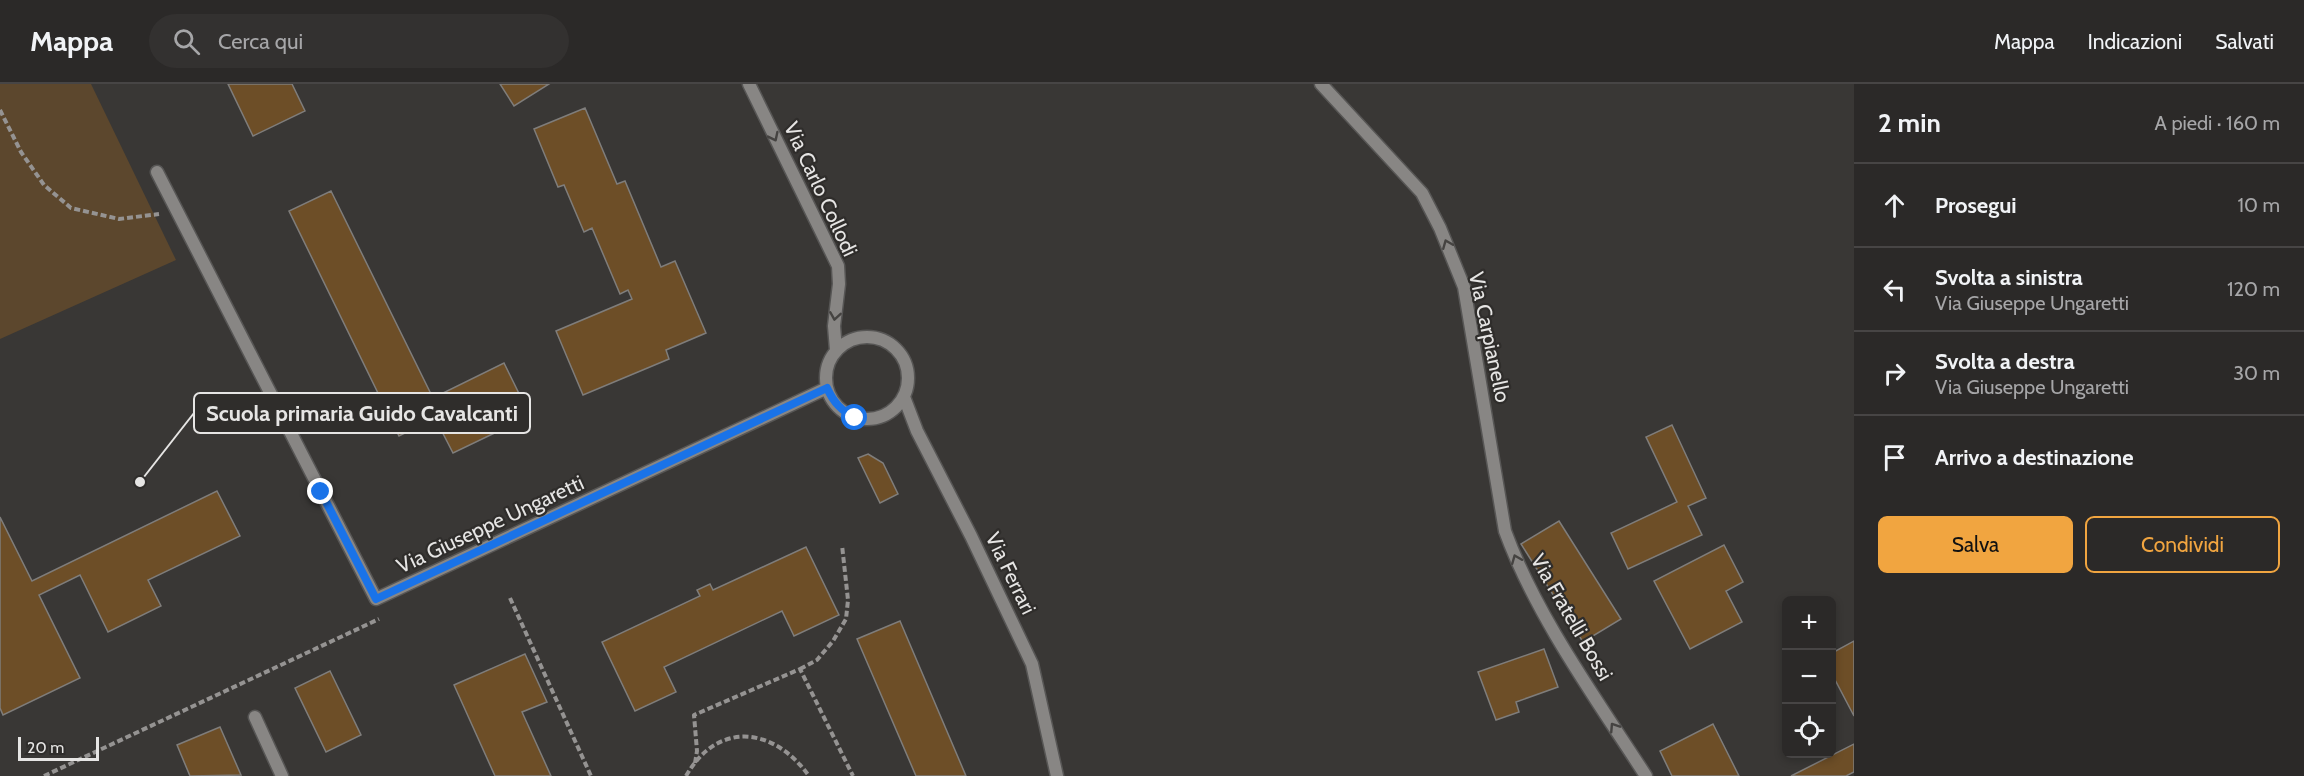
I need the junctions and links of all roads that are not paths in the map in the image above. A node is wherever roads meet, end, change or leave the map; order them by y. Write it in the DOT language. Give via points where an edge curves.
graph roads {
  1 [pos="749,84"];
  2 [pos="1321,84"];
  3 [pos="157,172"];
  4 [pos="836,350"];
  5 [pos="827,388"];
  6 [pos="904,397"];
  7 [pos="1495,464"];
  8 [pos="255,717"];
  9 [pos="282,776"];
  10 [pos="1057,776"];
  11 [pos="1646,776"];
  1 -- 4 [label="street, Via Carlo Collodi, one-way" via="838,266"];
  7 -- 2 [label="street, Via Carpianello, one-way" via="1464,287 1440,228 1422,193"];
  3 -- 5 [label="street, Via Giuseppe Ungaretti" via="376,599"];
  4 -- 5 [label="street" via="828,365"];
  4 -- 6 [label="street" via="853,339 867,337 893,346 907,369"];
  5 -- 6 [label="street" via="833,401 855,418 883,416"];
  6 -- 10 [label="street, Via Ferrari" via="1032,664"];
  11 -- 7 [label="street, Via Fratelli Bossi, one-way" via="1517,564 1505,531"];
  8 -- 9 [label="street"];
}
